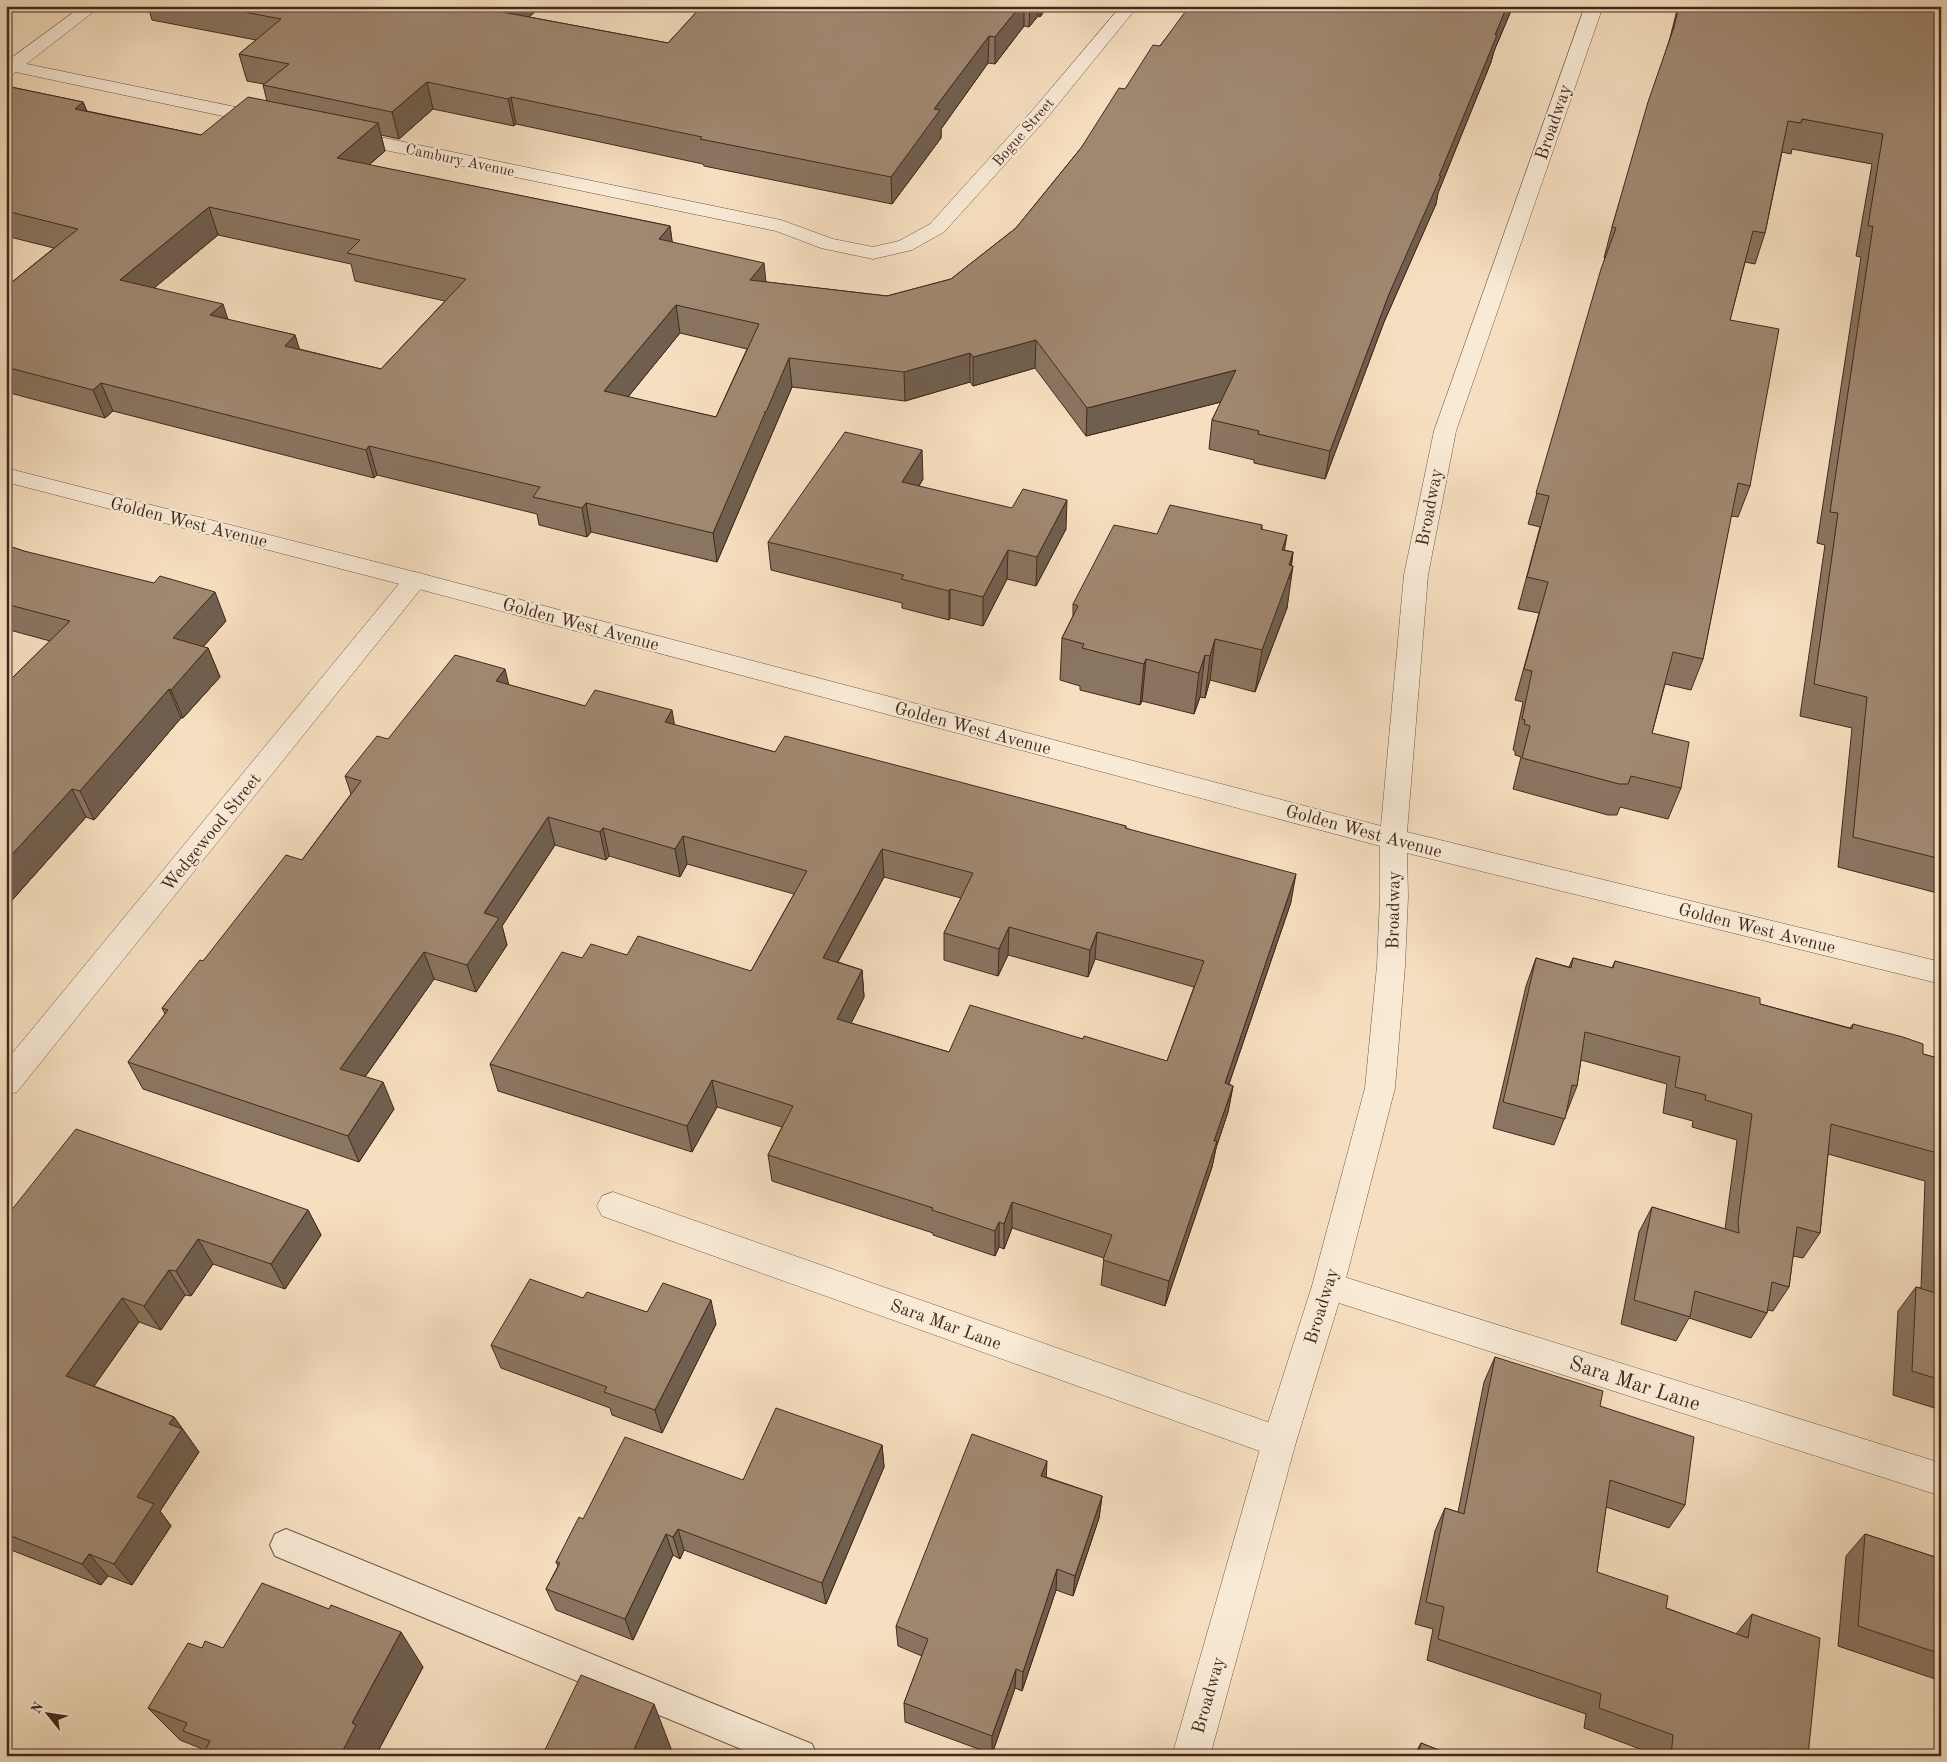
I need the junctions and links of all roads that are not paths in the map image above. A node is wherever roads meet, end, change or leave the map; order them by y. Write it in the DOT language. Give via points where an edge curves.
graph roads {
  1 [pos="93,6"];
  2 [pos="1130,6"];
  3 [pos="1594,6"];
  4 [pos="9,69"];
  5 [pos="284,123"];
  6 [pos="324,131"];
  7 [pos="905,246"];
  8 [pos="6,475"];
  9 [pos="415,580"];
  10 [pos="1393,839"];
  11 [pos="1941,973"];
  12 [pos="6,1083"];
  13 [pos="613,1206"];
  14 [pos="1328,1286"];
  15 [pos="1279,1442"];
  16 [pos="1941,1480"];
  17 [pos="286,1545"];
  18 [pos="800,1756"];
  19 [pos="1191,1756"];
  1 -- 4 [label="street"];
  2 -- 7 [label="street, Bogue Street" via="1040,115 938,228"];
  3 -- 10 [label="street, Broadway" via="1445,431 1416,575"];
  4 -- 5 [label="street"];
  6 -- 7 [label="street, Cambury Avenue" via="781,226 828,244 873,253"];
  8 -- 9 [label="street, Golden West Avenue"];
  9 -- 10 [label="street, Golden West Avenue"];
  9 -- 12 [label="street, Wedgewood Street"];
  10 -- 11 [label="street, Golden West Avenue"];
  10 -- 14 [label="street, Broadway" via="1391,966 1380,1088"];
  13 -- 15 [label="street, Sara Mar Lane"];
  14 -- 15 [label="street, Broadway"];
  14 -- 16 [label="street, Sara Mar Lane"];
  15 -- 19 [label="street, Broadway"];
  17 -- 18 [label="lane"];
}
